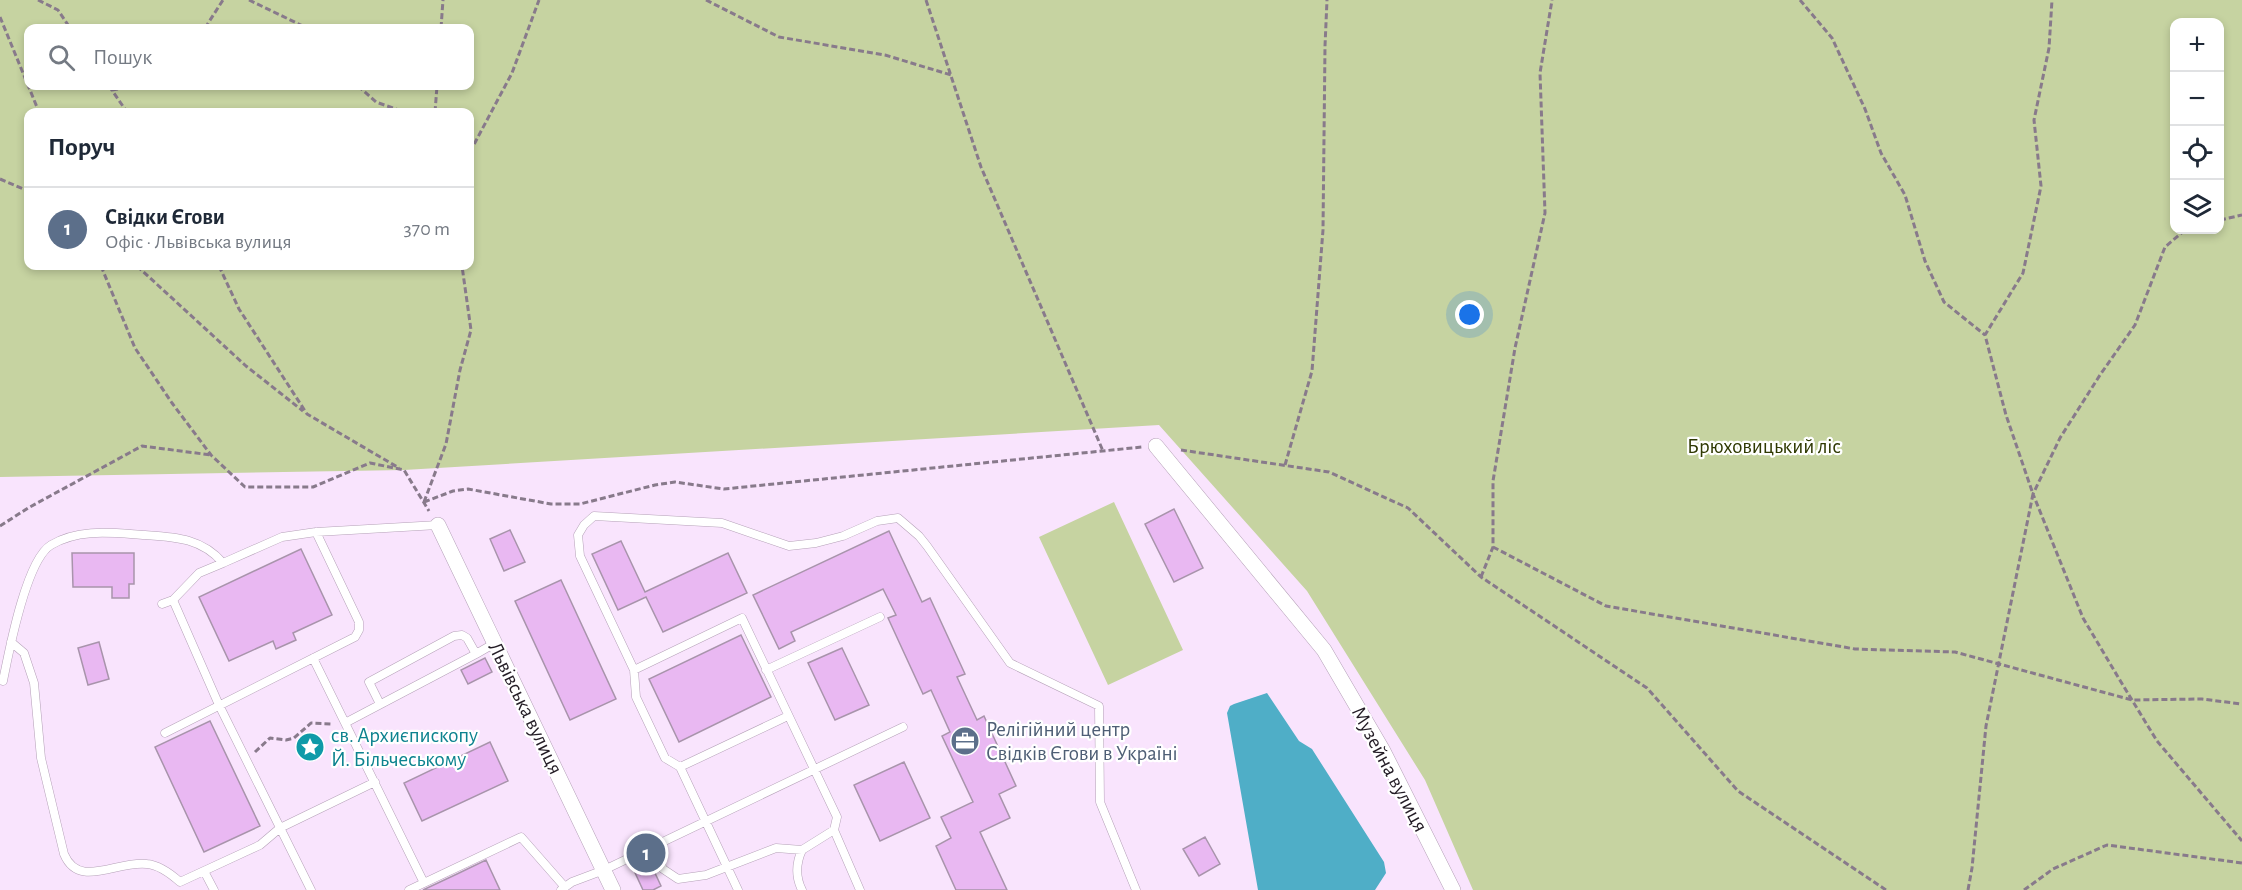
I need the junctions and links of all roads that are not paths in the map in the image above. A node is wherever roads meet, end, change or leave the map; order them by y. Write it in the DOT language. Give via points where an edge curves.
graph roads {
  1 [pos="1156,446"];
  2 [pos="438,525"];
  3 [pos="316,532"];
  4 [pos="224,563"];
  5 [pos="173,600"];
  6 [pos="162,604"];
  7 [pos="880,617"];
  8 [pos="11,642"];
  9 [pos="495,643"];
  10 [pos="476,654"];
  11 [pos="313,658"];
  12 [pos="634,670"];
  13 [pos="766,670"];
  14 [pos="3,681"];
  15 [pos="380,704"];
  16 [pos="219,705"];
  17 [pos="788,716"];
  18 [pos="345,723"];
  19 [pos="903,727"];
  20 [pos="165,733"];
  21 [pos="680,767"];
  22 [pos="814,770"];
  23 [pos="375,782"];
  24 [pos="705,822"];
  25 [pos="280,828"];
  26 [pos="834,830"];
  27 [pos="652,846"];
  28 [pos="802,850"];
  29 [pos="728,868"];
  30 [pos="204,870"];
  31 [pos="604,870"];
  32 [pos="424,883"];
  33 [pos="563,888"];
  34 [pos="214,890"];
  35 [pos="311,890"];
  36 [pos="409,890"];
  37 [pos="614,890"];
  38 [pos="738,890"];
  39 [pos="802,890"];
  40 [pos="860,890"];
  41 [pos="1136,890"];
  42 [pos="1453,890"];
  1 -- 42 [label="street, Музейна вулиця" via="1324,650 1383,751"];
  2 -- 3 [label="lane"];
  2 -- 9 [label="street, Львівська вулиця"];
  3 -- 4 [label="lane" via="282,537"];
  3 -- 11 [label="lane" via="359,622 359,630 355,637"];
  4 -- 5 [label="lane" via="199,573"];
  4 -- 8 [label="lane" via="215,553 184,537 99,532 65,538 49,546 36,562"];
  5 -- 6 [label="lane"];
  5 -- 16 [label="lane"];
  7 -- 13 [label="lane"];
  8 -- 14 [label="lane"];
  8 -- 30 [label="lane" via="24,653 34,683 41,758 64,854 71,867 91,875 125,865 148,864 180,882"];
  9 -- 10 [label="lane"];
  9 -- 31 [label="street, Львівська вулиця"];
  10 -- 15 [label="lane"];
  10 -- 15 [label="lane" via="467,638 454,636 369,682"];
  11 -- 16 [label="lane"];
  11 -- 18 [label="lane"];
  12 -- 13 [label="lane" via="742,618"];
  12 -- 21 [label="lane" via="636,697 665,758"];
  12 -- 41 [label="lane" via="580,556 578,535 594,516 722,523 789,546 816,543 877,521 898,518 923,541 1010,663 1099,706 1100,802"];
  13 -- 17 [label="lane"];
  15 -- 18 [label="lane"];
  16 -- 20 [label="lane"];
  16 -- 25 [label="lane"];
  17 -- 21 [label="lane"];
  17 -- 22 [label="lane"];
  18 -- 23 [label="lane"];
  19 -- 22 [label="lane"];
  21 -- 24 [label="lane"];
  22 -- 24 [label="lane"];
  22 -- 26 [label="lane" via="837,817"];
  23 -- 25 [label="lane"];
  23 -- 32 [label="lane"];
  24 -- 27 [label="lane"];
  24 -- 29 [label="lane"];
  25 -- 30 [label="lane" via="260,845"];
  25 -- 35 [label="lane"];
  26 -- 28 [label="lane"];
  26 -- 40 [label="lane"];
  27 -- 29 [label="lane" via="663,869 678,879"];
  27 -- 31 [label="lane"];
  28 -- 29 [label="lane" via="776,848"];
  28 -- 39 [label="lane" via="797,863"];
  29 -- 38 [label="lane"];
  30 -- 34 [label="lane"];
  31 -- 33 [label="lane"];
  31 -- 37 [label="street, Львівська вулиця"];
  32 -- 33 [label="lane" via="521,837"];
  32 -- 36 [label="lane"];
}
